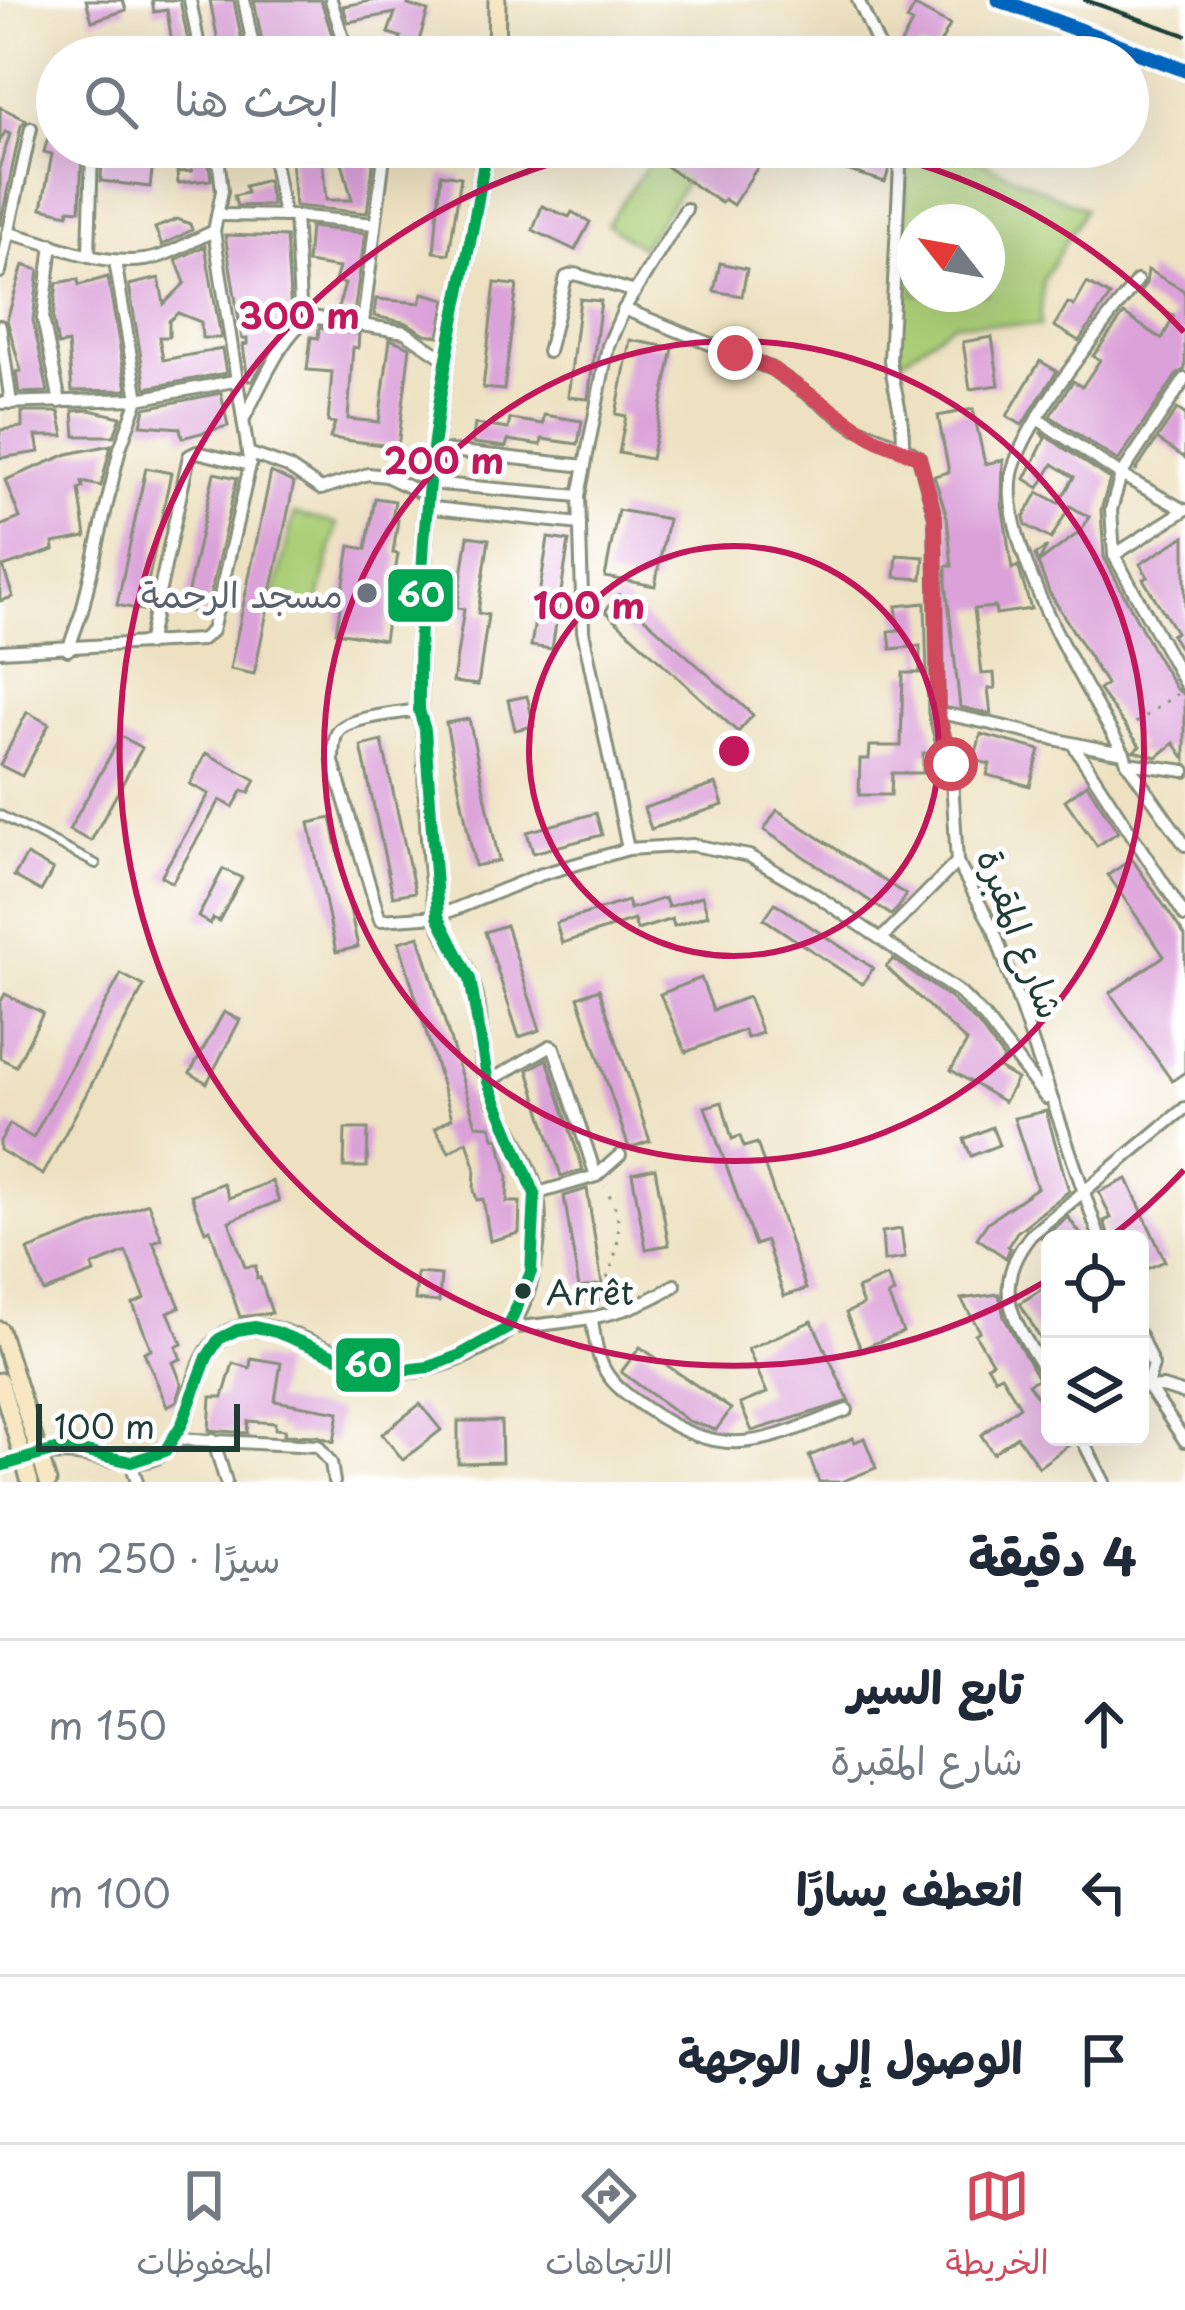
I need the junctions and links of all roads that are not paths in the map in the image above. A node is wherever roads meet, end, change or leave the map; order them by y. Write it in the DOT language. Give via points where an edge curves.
graph roads {
  1 [pos="190,0"];
  2 [pos="244,0"];
  3 [pos="331,0"];
  4 [pos="496,0"];
  5 [pos="858,0"];
  6 [pos="197,36"];
  7 [pos="251,36"];
  8 [pos="342,36"];
  9 [pos="496,36"];
  10 [pos="874,36"];
  11 [pos="31,128"];
  12 [pos="91,168"];
  13 [pos="218,168"];
  14 [pos="276,168"];
  15 [pos="382,168"];
  16 [pos="482,168"];
  17 [pos="900,168"];
  18 [pos="686,209"];
  19 [pos="219,215"];
  20 [pos="289,216"];
  21 [pos="376,224"];
  22 [pos="214,231"];
  23 [pos="5,236"];
  24 [pos="52,244"];
  25 [pos="89,256"];
  26 [pos="116,261"];
  27 [pos="0,272"];
  28 [pos="1137,281"];
  29 [pos="635,292"];
  30 [pos="624,309"];
  31 [pos="302,322"];
  32 [pos="363,323"];
  33 [pos="0,326"];
  34 [pos="548,352"];
  35 [pos="446,360"];
  36 [pos="1185,379"];
  37 [pos="234,381"];
  38 [pos="138,399"];
  39 [pos="60,402"];
  40 [pos="5,403"];
  41 [pos="243,420"];
  42 [pos="1039,420"];
  43 [pos="903,447"];
  44 [pos="433,448"];
  45 [pos="249,459"];
  46 [pos="584,466"];
  47 [pos="1121,476"];
  48 [pos="426,495"];
  49 [pos="579,496"];
  50 [pos="1185,510"];
  51 [pos="580,524"];
  52 [pos="1114,555"];
  53 [pos="148,644"];
  54 [pos="68,650"];
  55 [pos="0,651"];
  56 [pos="1180,664"];
  57 [pos="1185,687"];
  58 [pos="419,710"];
  59 [pos="938,713"];
  60 [pos="1074,746"];
  61 [pos="1125,758"];
  62 [pos="1185,771"];
  63 [pos="0,815"];
  64 [pos="1185,845"];
  65 [pos="628,849"];
  66 [pos="957,862"];
  67 [pos="96,864"];
  68 [pos="438,916"];
  69 [pos="1185,916"];
  70 [pos="882,938"];
  71 [pos="488,1082"];
  72 [pos="1051,1104"];
  73 [pos="1185,1108"];
  74 [pos="620,1155"];
  75 [pos="596,1176"];
  76 [pos="1082,1191"];
  77 [pos="535,1194"];
  78 [pos="1097,1230"];
  79 [pos="675,1285"];
  80 [pos="592,1320"];
  81 [pos="508,1328"];
  82 [pos="0,1330"];
  83 [pos="1041,1364"];
  84 [pos="0,1382"];
  85 [pos="1149,1388"];
  86 [pos="1185,1394"];
  87 [pos="1149,1395"];
  88 [pos="847,1410"];
  89 [pos="175,1438"];
  90 [pos="213,1439"];
  91 [pos="1185,1441"];
  92 [pos="1086,1446"];
  93 [pos="31,1456"];
  94 [pos="131,1462"];
  95 [pos="0,1466"];
  96 [pos="30,1482"];
  97 [pos="48,1482"];
  98 [pos="137,1482"];
  99 [pos="226,1482"];
  100 [pos="334,1482"];
  101 [pos="1104,1482"];
  1 -- 6 [label="street"];
  2 -- 7 [label="street"];
  3 -- 8 [label="street"];
  4 -- 9 [label="street"];
  5 -- 10 [label="street"];
  11 -- 23 [label="street"];
  12 -- 25 [label="street"];
  13 -- 19 [label="street"];
  14 -- 20 [label="street"];
  15 -- 21 [label="street"];
  16 -- 35 [label="street"];
  17 -- 43 [label="street, شارع المقبرة" via="890,360"];
  18 -- 29 [label="street"];
  19 -- 20 [label="street"];
  19 -- 22 [label="street"];
  20 -- 21 [label="street"];
  20 -- 31 [label="street"];
  21 -- 32 [label="street"];
  22 -- 26 [label="street" via="160,256"];
  22 -- 37 [label="street"];
  23 -- 24 [label="street"];
  23 -- 27 [label="street"];
  24 -- 25 [label="street"];
  24 -- 39 [label="street" via="44,319"];
  25 -- 26 [label="street"];
  26 -- 38 [label="street"];
  28 -- 42 [label="street"];
  29 -- 30 [label="street"];
  29 -- 34 [label="street" via="566,277"];
  30 -- 43 [label="street" via="772,369 854,427"];
  30 -- 46 [label="street" via="608,346"];
  31 -- 32 [label="street"];
  31 -- 41 [label="street"];
  32 -- 35 [label="street" via="405,332"];
  33 -- 40 [label="street"];
  35 -- 44 [label="street"];
  36 -- 47 [label="street"];
  37 -- 38 [label="street"];
  37 -- 41 [label="street"];
  38 -- 39 [label="street"];
  38 -- 54 [label="street"];
  39 -- 40 [label="street"];
  41 -- 45 [label="street"];
  42 -- 47 [label="street"];
  42 -- 61 [label="street" via="1012,476 1021,547"];
  43 -- 59 [label="street, شارع المقبرة" via="919,457 935,517"];
  44 -- 46 [label="street"];
  44 -- 48 [label="street"];
  45 -- 48 [label="street" via="288,466 322,489 368,474"];
  45 -- 53 [label="street" via="212,631 201,640"];
  45 -- 53 [label="street" via="189,456"];
  46 -- 49 [label="street"];
  47 -- 50 [label="street"];
  47 -- 52 [label="street" via="1111,510"];
  48 -- 49 [label="street"];
  48 -- 51 [label="street"];
  48 -- 58 [label="street"];
  49 -- 51 [label="street"];
  50 -- 52 [label="street"];
  51 -- 65 [label="street" via="583,631"];
  52 -- 56 [label="street"];
  53 -- 54 [label="street"];
  54 -- 55 [label="street"];
  56 -- 57 [label="street"];
  58 -- 68 [label="street"];
  58 -- 68 [label="street" via="345,723 332,762 376,917"];
  59 -- 60 [label="street"];
  59 -- 66 [label="street, شارع المقبرة" via="951,764"];
  60 -- 61 [label="street"];
  60 -- 69 [label="street"];
  61 -- 62 [label="street"];
  61 -- 64 [label="street"];
  63 -- 67 [label="lane"];
  65 -- 68 [label="street" via="539,874"];
  65 -- 70 [label="street" via="693,845 749,856"];
  66 -- 70 [label="street"];
  66 -- 72 [label="street, شارع المقبرة" via="994,930"];
  68 -- 71 [label="street" via="470,979"];
  70 -- 72 [label="street" via="960,993"];
  71 -- 75 [label="street" via="550,1046 558,1052"];
  71 -- 77 [label="street"];
  72 -- 76 [label="street, شارع المقبرة"];
  73 -- 76 [label="street"];
  74 -- 75 [label="street"];
  75 -- 77 [label="street"];
  76 -- 78 [label="street, شارع المقبرة"];
  76 -- 83 [label="street" via="1031,1235 1005,1280 1010,1310"];
  77 -- 81 [label="street" via="531,1272"];
  79 -- 80 [label="street"];
  80 -- 81 [label="street"];
  80 -- 88 [label="street" via="598,1360 612,1384 695,1437 734,1444 770,1438"];
  81 -- 89 [label="street" via="429,1367 396,1371 276,1332 237,1330 207,1357"];
  82 -- 93 [label="street"];
  84 -- 93 [label="street"];
  85 -- 86 [label="street"];
  87 -- 91 [label="street"];
  89 -- 90 [label="street"];
  89 -- 94 [label="street" via="155,1456"];
  90 -- 99 [label="street"];
  90 -- 100 [label="street" via="318,1446"];
  92 -- 101 [label="street"];
  93 -- 94 [label="street" via="78,1450"];
  93 -- 95 [label="street"];
  93 -- 96 [label="street"];
  93 -- 97 [label="street"];
  94 -- 98 [label="street"];
}
